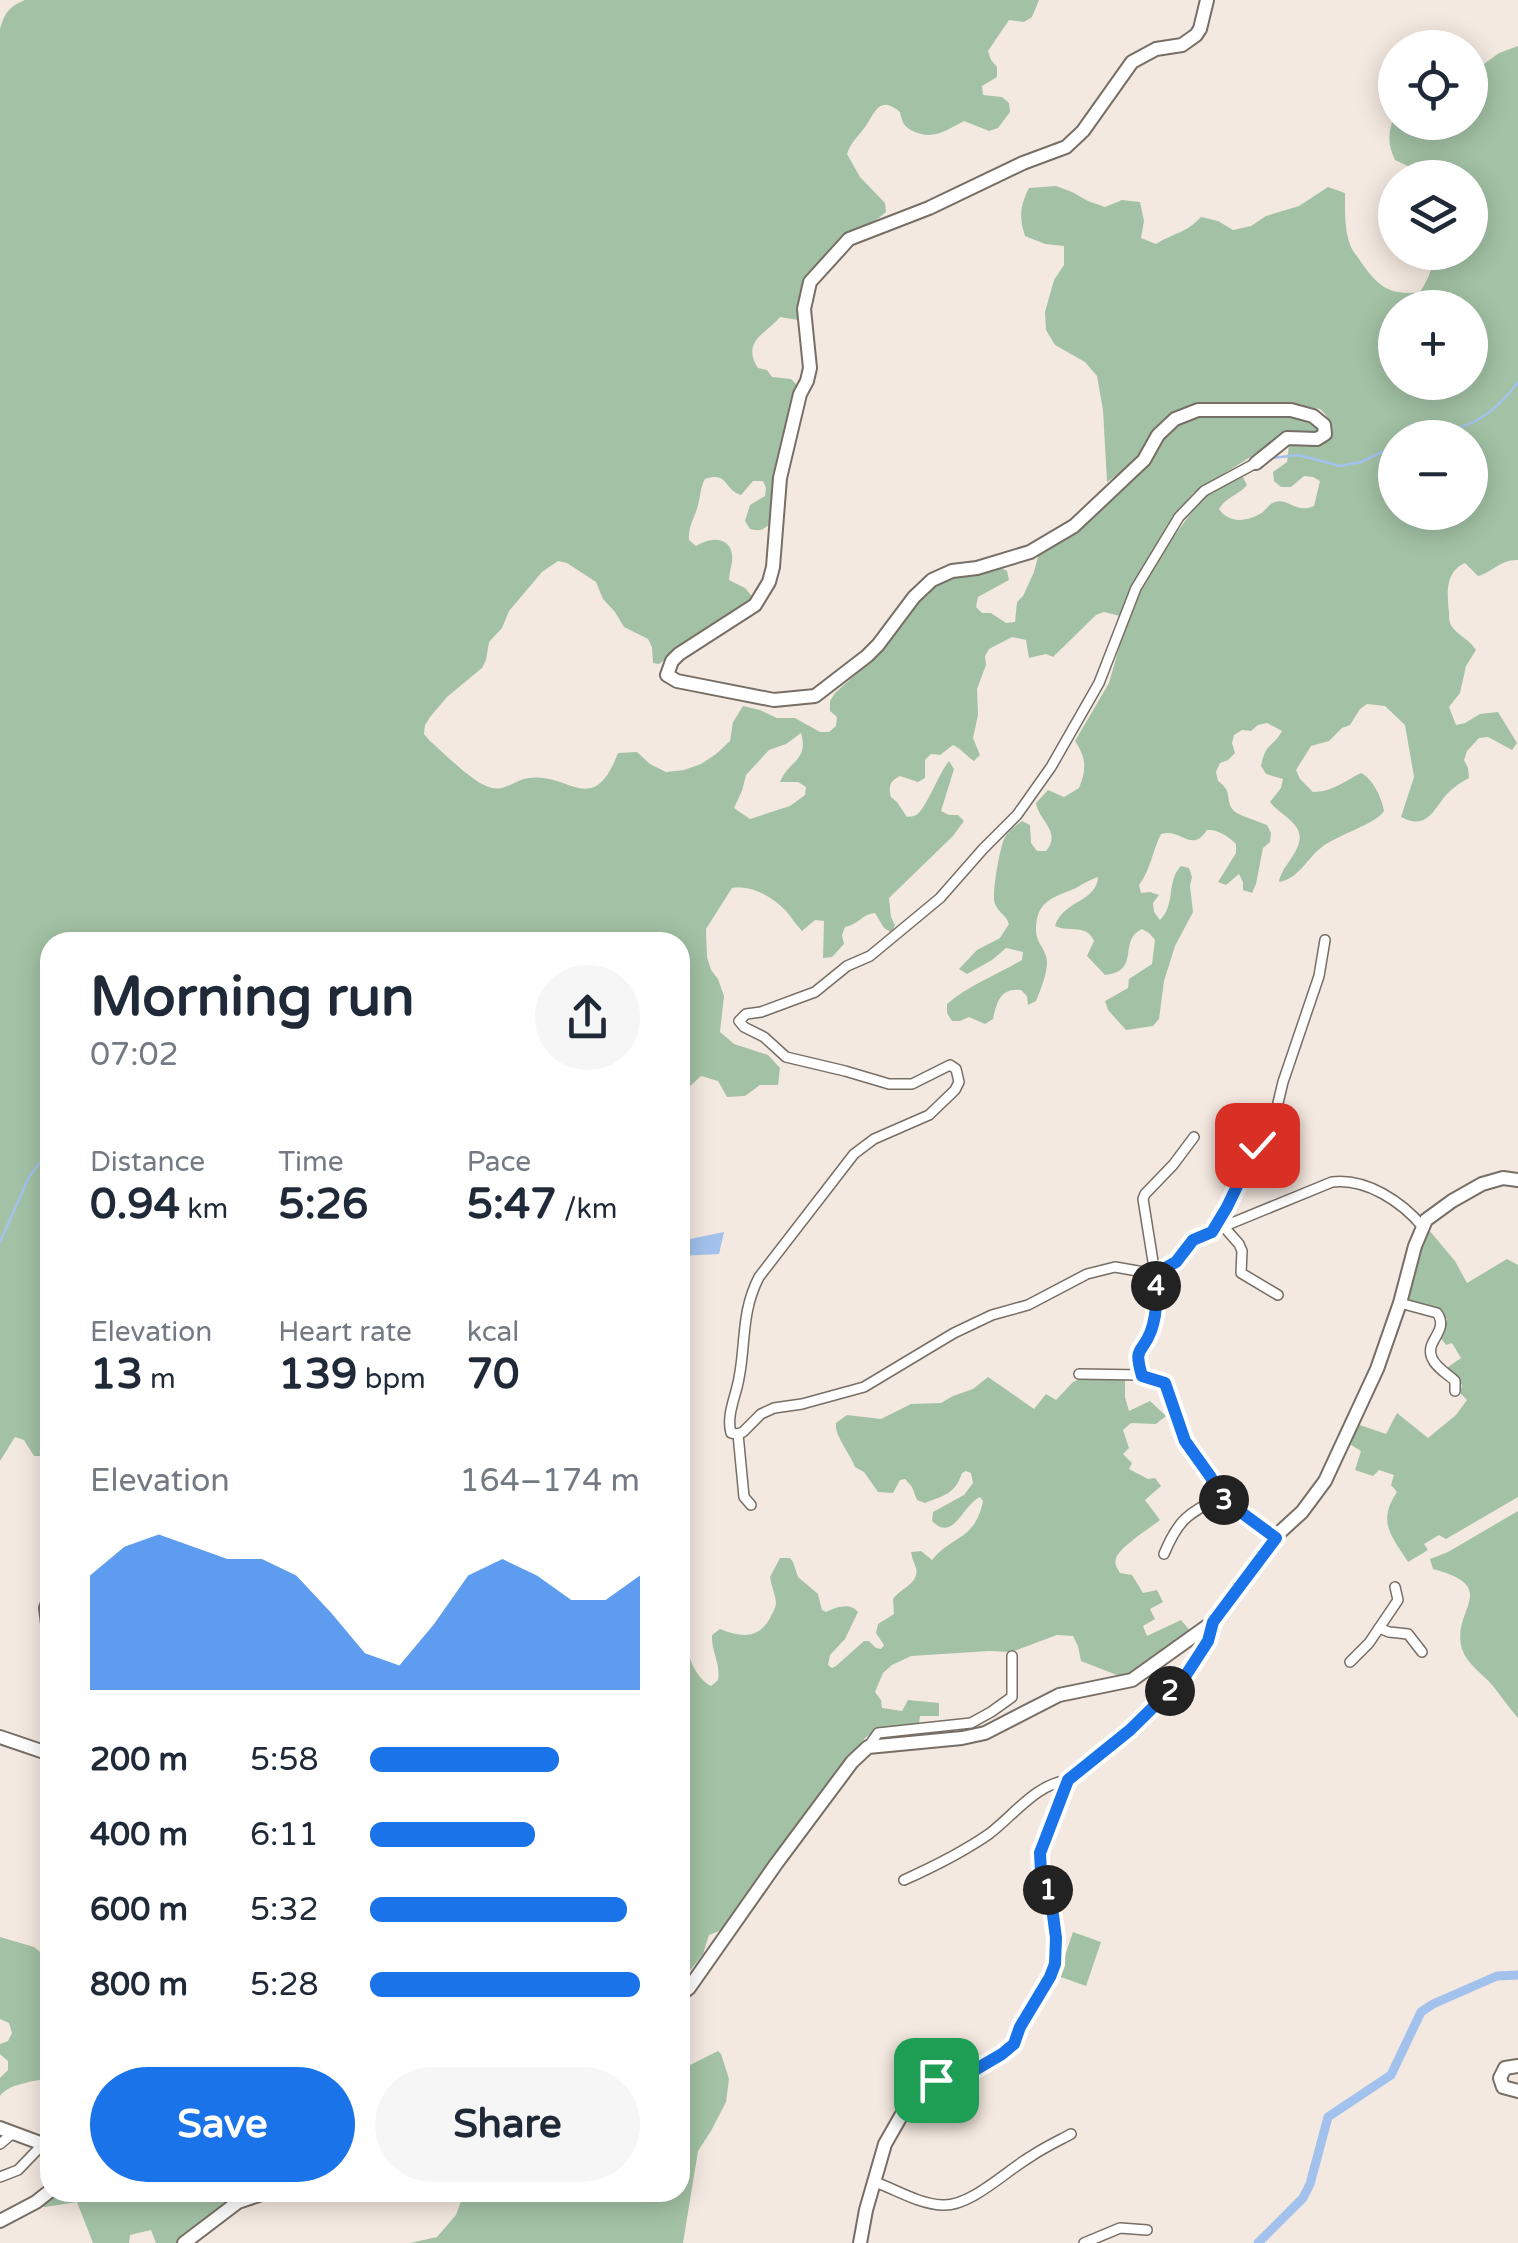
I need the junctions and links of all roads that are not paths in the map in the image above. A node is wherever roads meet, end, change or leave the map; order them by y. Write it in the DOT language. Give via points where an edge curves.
graph roads {
  1 [pos="1207,0"];
  2 [pos="1256,463"];
  3 [pos="1325,940"];
  4 [pos="1194,1137"];
  5 [pos="1518,1180"];
  6 [pos="1427,1221"];
  7 [pos="1224,1227"];
  8 [pos="1212,1232"];
  9 [pos="1154,1274"];
  10 [pos="1278,1295"];
  11 [pos="1400,1303"];
  12 [pos="1079,1374"];
  13 [pos="1142,1376"];
  14 [pos="1456,1391"];
  15 [pos="738,1434"];
  16 [pos="1222,1496"];
  17 [pos="751,1505"];
  18 [pos="1276,1538"];
  19 [pos="1164,1554"];
  20 [pos="1395,1587"];
  21 [pos="1213,1622"];
  22 [pos="1379,1628"];
  23 [pos="1422,1652"];
  24 [pos="1012,1656"];
  25 [pos="1350,1662"];
  26 [pos="0,1736"];
  27 [pos="868,1747"];
  28 [pos="40,1750"];
  29 [pos="1068,1780"];
  30 [pos="904,1880"];
  31 [pos="690,1987"];
  32 [pos="1518,2066"];
  33 [pos="1518,2091"];
  34 [pos="6,2131"];
  35 [pos="1071,2134"];
  36 [pos="40,2141"];
  37 [pos="0,2144"];
  38 [pos="40,2149"];
  39 [pos="0,2177"];
  40 [pos="875,2182"];
  41 [pos="40,2199"];
  42 [pos="238,2202"];
  43 [pos="0,2220"];
  44 [pos="1146,2230"];
  45 [pos="184,2243"];
  46 [pos="860,2243"];
  47 [pos="1084,2243"];
  1 -- 2 [label="street" via="1196,35 1132,62 1066,147 849,238 810,282 804,309 810,368 780,478 769,582 756,604 679,654 668,675 774,700 815,696 867,656 932,580 1030,552 1074,526 1144,460 1176,419 1198,410 1291,410 1324,424 1325,434 1317,439 1287,438"];
  2 -- 15 [label="street" via="1204,491 1179,517 1136,588 1099,683 1051,767 1017,815 940,898 815,992 739,1020 798,1061 898,1085 950,1066 959,1082 929,1115 854,1154 758,1277 749,1296 729,1420 731,1433"];
  3 -- 8 [label="street" via="1271,1132 1257,1145"];
  4 -- 9 [label="street" via="1143,1199"];
  5 -- 6 [label="street" via="1482,1184"];
  6 -- 7 [label="street" via="1390,1197 1340,1181"];
  6 -- 11 [label="street"];
  7 -- 8 [label="street"];
  7 -- 10 [label="street" via="1240,1244 1241,1273"];
  8 -- 9 [label="street"];
  9 -- 13 [label="street" via="1152,1326 1138,1349"];
  9 -- 15 [label="street" via="1116,1268 1086,1274 954,1334 864,1386 774,1408"];
  11 -- 14 [label="street" via="1440,1316 1429,1351"];
  11 -- 18 [label="street" via="1326,1481"];
  12 -- 13 [label="street"];
  13 -- 16 [label="street" via="1165,1383 1185,1441"];
  15 -- 17 [label="street" via="744,1498"];
  16 -- 18 [label="street"];
  16 -- 19 [label="street" via="1186,1516"];
  18 -- 21 [label="street"];
  20 -- 22 [label="street" via="1398,1600"];
  21 -- 27 [label="street" via="1132,1680 1058,1695 985,1733"];
  21 -- 29 [label="street" via="1186,1675"];
  22 -- 23 [label="street" via="1408,1634"];
  22 -- 25 [label="street"];
  24 -- 27 [label="street" via="1012,1697 991,1712 970,1722 878,1733"];
  26 -- 28 [label="street"];
  27 -- 31 [label="street"];
  29 -- 30 [label="street" via="1043,1788 988,1834"];
  29 -- 40 [label="street" via="1040,1853 1056,1938 1050,1977 1014,2044 968,2074 936,2080 910,2102 885,2144"];
  32 -- 33 [label="street" via="1505,2068 1500,2078 1503,2087"];
  34 -- 36 [label="street"];
  34 -- 37 [label="street"];
  35 -- 40 [label="street" via="947,2206"];
  38 -- 39 [label="street"];
  40 -- 46 [label="street"];
  41 -- 43 [label="street"];
  42 -- 45 [label="street"];
  44 -- 47 [label="street" via="1120,2228"];
}
